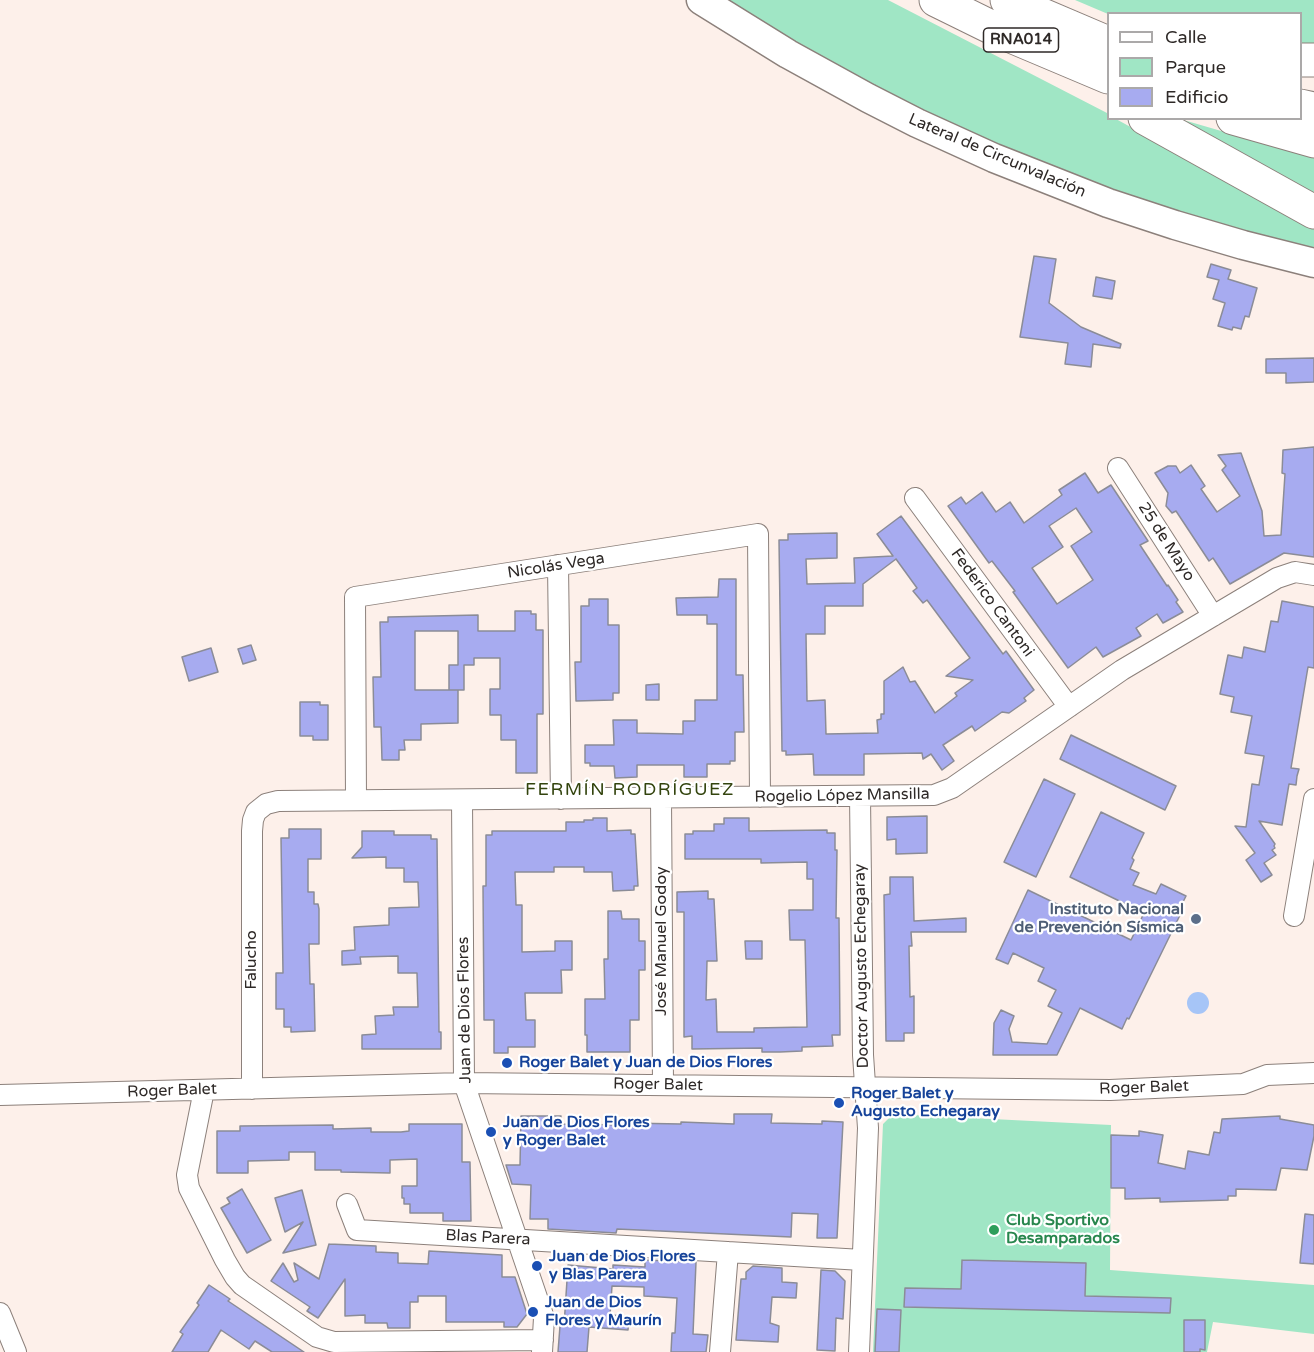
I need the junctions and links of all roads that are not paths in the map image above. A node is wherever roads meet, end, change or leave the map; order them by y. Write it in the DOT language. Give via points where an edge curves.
graph roads {
  1 [pos="701,0"];
  2 [pos="1007,0"];
  3 [pos="941,3"];
  4 [pos="1044,17"];
  5 [pos="1107,32"];
  6 [pos="1107,43"];
  7 [pos="1107,77"];
  8 [pos="1107,98"];
  9 [pos="1149,120"];
  10 [pos="1240,120"];
  11 [pos="1314,141"];
  12 [pos="1314,212"];
  13 [pos="1314,263"];
  14 [pos="1118,468"];
  15 [pos="915,498"];
  16 [pos="558,566"];
  17 [pos="1314,575"];
  18 [pos="1213,616"];
  19 [pos="1069,707"];
  20 [pos="860,796"];
  21 [pos="760,797"];
  22 [pos="661,798"];
  23 [pos="561,799"];
  24 [pos="1314,799"];
  25 [pos="462,800"];
  26 [pos="356,801"];
  27 [pos="252,831"];
  28 [pos="1294,916"];
  29 [pos="1314,1073"];
  30 [pos="464,1083"];
  31 [pos="663,1085"];
  32 [pos="865,1087"];
  33 [pos="252,1089"];
  34 [pos="204,1090"];
  35 [pos="0,1095"];
  36 [pos="347,1204"];
  37 [pos="518,1240"];
  38 [pos="728,1252"];
  39 [pos="862,1260"];
  40 [pos="0,1313"];
  41 [pos="542,1346"];
  42 [pos="344,1347"];
  43 [pos="16,1352"];
  44 [pos="720,1352"];
  45 [pos="859,1352"];
  1 -- 13 [label="street, Lateral de Circunvalación" via="860,94 994,158 1175,225"];
  2 -- 4 [label="highway, RNA014"];
  3 -- 7 [label="highway, RNA014"];
  3 -- 8 [label="highway"];
  4 -- 5 [label="highway"];
  4 -- 6 [label="highway, RNA014"];
  9 -- 12 [label="highway"];
  10 -- 11 [label="highway"];
  14 -- 18 [label="street, 25 de Mayo"];
  15 -- 19 [label="street, Federico Cantoni"];
  16 -- 21 [label="street, Nicolás Vega" via="758,534"];
  16 -- 23 [label="street"];
  16 -- 26 [label="street, Nicolás Vega" via="355,597"];
  17 -- 18 [label="street, Rogelio López Mansilla" via="1285,575"];
  18 -- 19 [label="street, Rogelio López Mansilla"];
  19 -- 20 [label="street, Rogelio López Mansilla" via="947,791 934,795"];
  20 -- 21 [label="street, Rogelio López Mansilla"];
  20 -- 32 [label="street, Doctor Augusto Echegaray"];
  21 -- 22 [label="street, Rogelio López Mansilla"];
  22 -- 23 [label="street, Rogelio López Mansilla"];
  22 -- 31 [label="street, José Manuel Godoy"];
  23 -- 25 [label="street, Rogelio López Mansilla"];
  24 -- 28 [label="street"];
  25 -- 26 [label="street, Rogelio López Mansilla"];
  25 -- 30 [label="street, Juan de Dios Flores"];
  26 -- 27 [label="street, Rogelio López Mansilla" via="266,804 256,812"];
  27 -- 33 [label="street, Falucho"];
  29 -- 32 [label="street, Roger Balet" via="1267,1075 1244,1084 1110,1090"];
  30 -- 31 [label="street, Roger Balet"];
  30 -- 33 [label="street, Roger Balet"];
  30 -- 37 [label="street, Juan de Dios Flores"];
  31 -- 32 [label="street, Roger Balet"];
  32 -- 39 [label="street, Doctor Augusto Echegaray" via="868,1128"];
  33 -- 34 [label="street, Roger Balet"];
  34 -- 35 [label="street, Roger Balet"];
  34 -- 42 [label="street" via="187,1175 189,1188 225,1260 242,1285 317,1336"];
  36 -- 37 [label="street, Blas Parera" via="357,1230"];
  37 -- 38 [label="street, Blas Parera"];
  37 -- 41 [label="street, Juan de Dios Flores" via="544,1318"];
  38 -- 39 [label="street, Blas Parera"];
  38 -- 44 [label="street"];
  39 -- 45 [label="street, Doctor Augusto Echegaray"];
  40 -- 43 [label="street"];
  41 -- 42 [label="street"];
}
